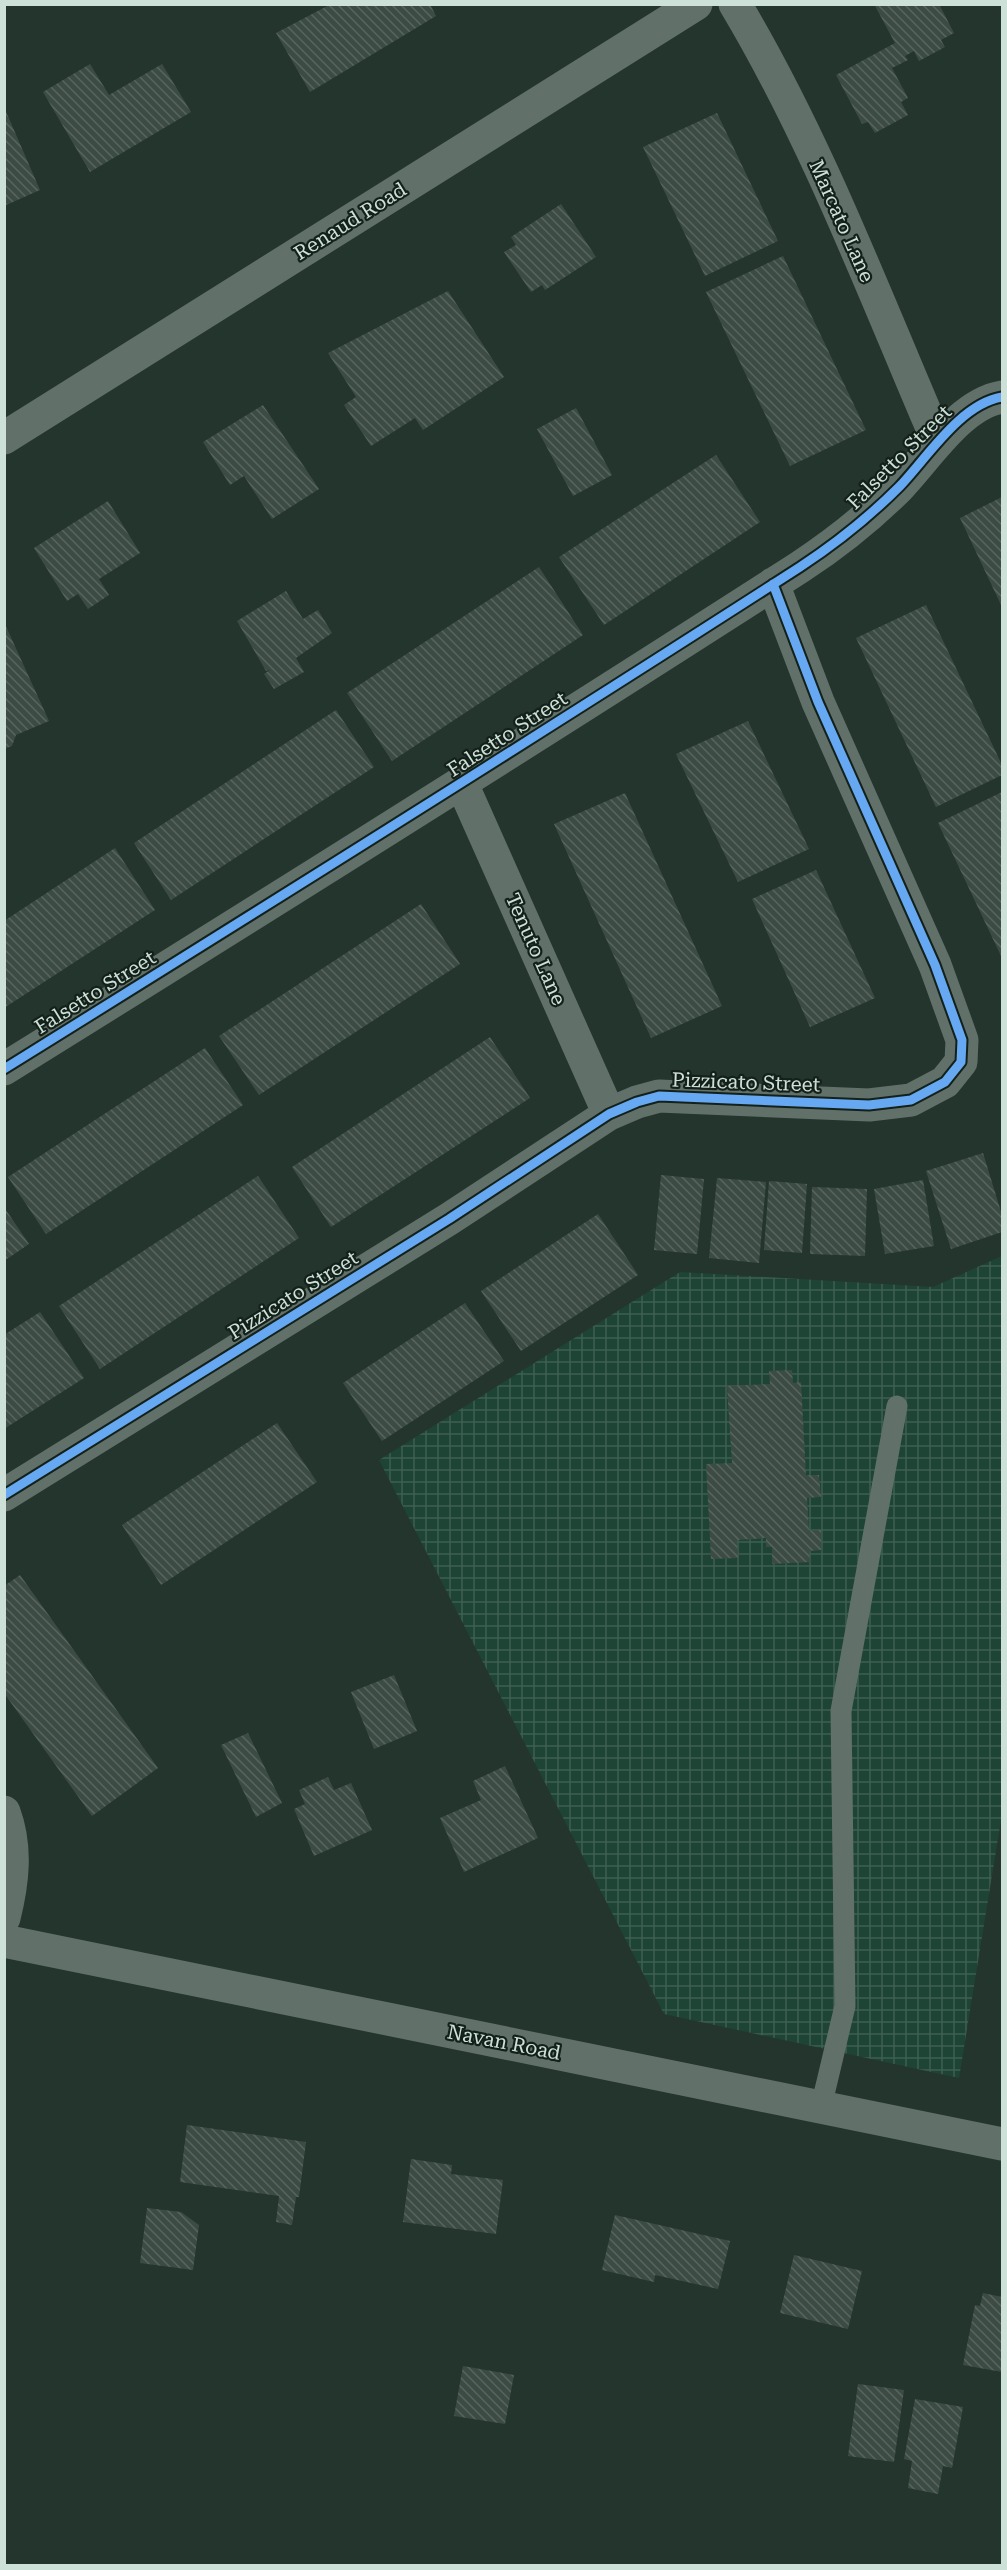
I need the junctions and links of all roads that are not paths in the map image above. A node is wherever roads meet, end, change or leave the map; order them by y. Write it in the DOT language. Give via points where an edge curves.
graph roads {
  1 [pos="696,4"];
  2 [pos="735,4"];
  3 [pos="1002,397"];
  4 [pos="4,438"];
  5 [pos="938,442"];
  6 [pos="773,584"];
  7 [pos="462,784"];
  8 [pos="4,1069"];
  9 [pos="609,1114"];
  10 [pos="897,1406"];
  11 [pos="4,1496"];
  12 [pos="4,1812"];
  13 [pos="4,1918"];
  14 [pos="4,1941"];
  15 [pos="821,2107"];
  16 [pos="1002,2144"];
  1 -- 4 [label="street, Renaud Road"];
  2 -- 5 [label="street, Marcato Lane" via="777,77"];
  3 -- 5 [label="street, Falsetto Street" via="964,416"];
  5 -- 6 [label="street, Falsetto Street" via="899,487 843,537"];
  6 -- 7 [label="street, Falsetto Street"];
  6 -- 9 [label="street, Pizzicato Street" via="818,702 935,965 962,1040 961,1062 945,1082 911,1100 869,1105 659,1096"];
  7 -- 8 [label="street, Falsetto Street"];
  7 -- 9 [label="street, Tenuto Lane"];
  9 -- 11 [label="street, Pizzicato Street" via="450,1219"];
  10 -- 15 [label="lane" via="841,1711 845,2006"];
  12 -- 13 [label="street" via="14,1859"];
  14 -- 15 [label="street, Navan Road"];
  15 -- 16 [label="street, Navan Road"];
}
